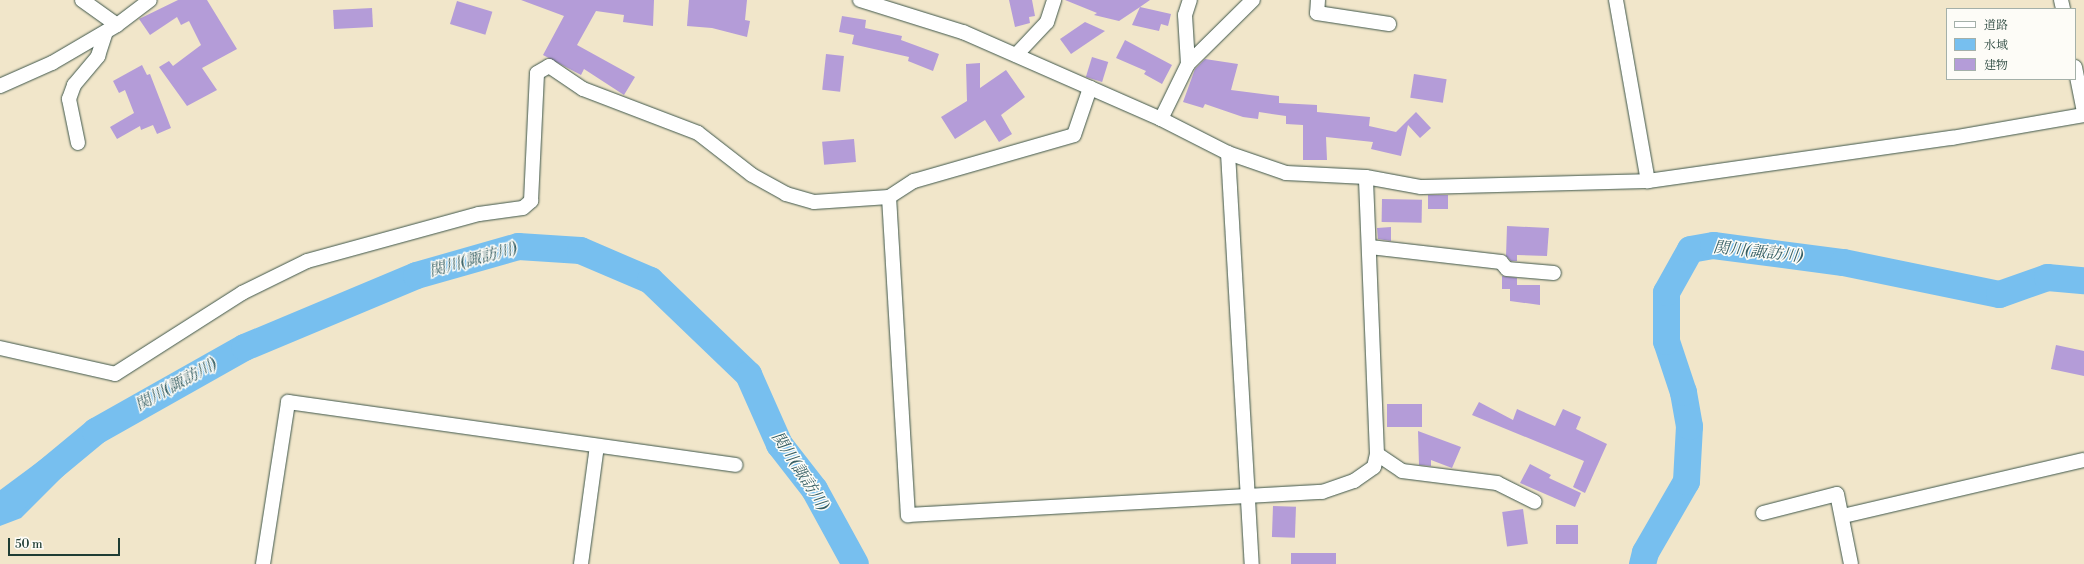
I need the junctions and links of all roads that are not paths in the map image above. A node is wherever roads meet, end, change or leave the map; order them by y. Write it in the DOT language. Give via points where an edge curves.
graph roads {
  1 [pos="82,0"];
  2 [pos="150,0"];
  3 [pos="860,0"];
  4 [pos="1054,0"];
  5 [pos="1190,0"];
  6 [pos="1253,0"];
  7 [pos="1318,0"];
  8 [pos="1616,0"];
  9 [pos="1388,24"];
  10 [pos="112,28"];
  11 [pos="1016,55"];
  12 [pos="1188,64"];
  13 [pos="2076,72"];
  14 [pos="0,86"];
  15 [pos="1090,88"];
  16 [pos="2084,113"];
  17 [pos="1161,119"];
  18 [pos="78,143"];
  19 [pos="1228,153"];
  20 [pos="1366,177"];
  21 [pos="1648,181"];
  22 [pos="889,197"];
  23 [pos="1370,247"];
  24 [pos="1554,273"];
  25 [pos="0,348"];
  26 [pos="597,446"];
  27 [pos="1377,454"];
  28 [pos="2084,460"];
  29 [pos="736,465"];
  30 [pos="1248,496"];
  31 [pos="1535,502"];
  32 [pos="1763,513"];
  33 [pos="1843,516"];
  34 [pos="263,564"];
  35 [pos="581,564"];
  36 [pos="1252,564"];
  37 [pos="1851,564"];
  1 -- 10 [label="street"];
  2 -- 10 [label="street"];
  3 -- 11 [label="street" via="964,32"];
  4 -- 11 [label="street" via="1046,22"];
  5 -- 12 [label="street" via="1186,15"];
  6 -- 12 [label="street"];
  7 -- 9 [label="street" via="1317,13"];
  8 -- 21 [label="street"];
  10 -- 14 [label="street" via="52,63"];
  10 -- 18 [label="street" via="98,56 74,85 69,99"];
  11 -- 15 [label="street"];
  12 -- 17 [label="street"];
  13 -- 16 [label="street"];
  15 -- 17 [label="street"];
  15 -- 22 [label="street" via="1074,134 914,181"];
  16 -- 21 [label="street" via="1952,138"];
  17 -- 19 [label="street"];
  19 -- 20 [label="street" via="1286,173"];
  19 -- 30 [label="street"];
  20 -- 21 [label="street" via="1421,187"];
  20 -- 23 [label="street"];
  22 -- 25 [label="street" via="814,202 786,194 752,175 698,133 583,89 549,66 536,73 531,201 523,208 479,214 307,261 242,293 115,374"];
  22 -- 30 [label="street" via="908,515"];
  23 -- 24 [label="street" via="1501,262 1507,269"];
  23 -- 27 [label="street"];
  26 -- 29 [label="street"];
  26 -- 34 [label="street" via="288,402"];
  26 -- 35 [label="street"];
  27 -- 30 [label="street" via="1374,467 1354,481 1322,492"];
  27 -- 31 [label="street" via="1402,471 1497,483"];
  28 -- 33 [label="street"];
  30 -- 36 [label="street"];
  32 -- 33 [label="street" via="1834,493 1839,496"];
  33 -- 37 [label="street"];
}
